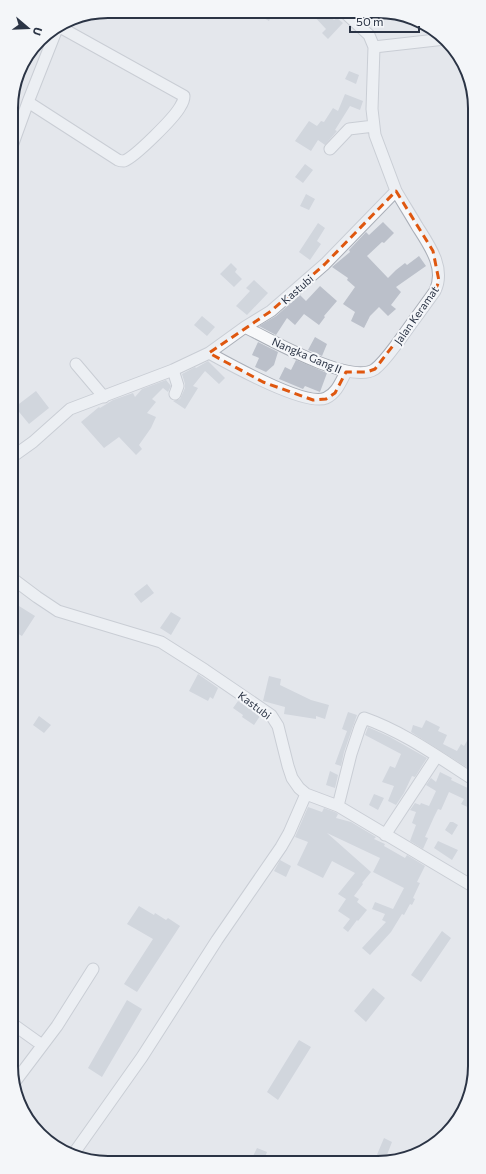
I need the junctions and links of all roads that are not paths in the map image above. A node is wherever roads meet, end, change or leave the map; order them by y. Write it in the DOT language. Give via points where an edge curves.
graph roads {
  1 [pos="351,18"];
  2 [pos="64,29"];
  3 [pos="54,36"];
  4 [pos="436,39"];
  5 [pos="374,47"];
  6 [pos="28,102"];
  7 [pos="374,126"];
  8 [pos="18,130"];
  9 [pos="330,149"];
  10 [pos="396,191"];
  11 [pos="245,327"];
  12 [pos="208,353"];
  13 [pos="389,353"];
  14 [pos="76,364"];
  15 [pos="173,370"];
  16 [pos="346,372"];
  17 [pos="175,394"];
  18 [pos="104,397"];
  19 [pos="18,453"];
  20 [pos="18,583"];
  21 [pos="437,756"];
  22 [pos="468,776"];
  23 [pos="306,794"];
  24 [pos="338,806"];
  25 [pos="385,835"];
  26 [pos="468,883"];
  27 [pos="93,969"];
  28 [pos="18,1028"];
  29 [pos="42,1045"];
  30 [pos="19,1077"];
  31 [pos="76,1150"];
  1 -- 5 [label="street" via="369,35"];
  2 -- 6 [label="street" via="184,96 184,101 167,123 124,161 118,160"];
  3 -- 6 [label="street"];
  4 -- 5 [label="street"];
  5 -- 7 [label="street"];
  6 -- 8 [label="street"];
  7 -- 9 [label="street" via="349,129"];
  7 -- 10 [label="street"];
  10 -- 11 [label="street, Kastubi" via="325,264 271,312"];
  10 -- 13 [label="street, Jalan Keramat" via="433,251 438,281 435,291"];
  11 -- 12 [label="street, Kastubi"];
  11 -- 16 [label="street, Nangka Gang II" via="306,357"];
  12 -- 15 [label="street, Kastubi"];
  12 -- 16 [label="street" via="263,382 313,400 326,398 335,393"];
  13 -- 16 [label="street, Nangka Gang II" via="375,369 366,372"];
  14 -- 18 [label="street"];
  15 -- 17 [label="street" via="178,386"];
  15 -- 18 [label="street, Kastubi"];
  18 -- 19 [label="street, Kastubi" via="70,409"];
  20 -- 23 [label="street, Kastubi" via="58,611 161,642 271,715 276,721 292,778"];
  21 -- 22 [label="street"];
  21 -- 24 [label="street" via="382,724 363,718"];
  21 -- 25 [label="street"];
  23 -- 24 [label="street, Kastubi"];
  23 -- 31 [label="street" via="281,847 217,940 142,1058"];
  24 -- 25 [label="street, Kastubi"];
  25 -- 26 [label="street, Kastubi"];
  27 -- 29 [label="street"];
  28 -- 29 [label="street"];
  29 -- 30 [label="street"];
}
